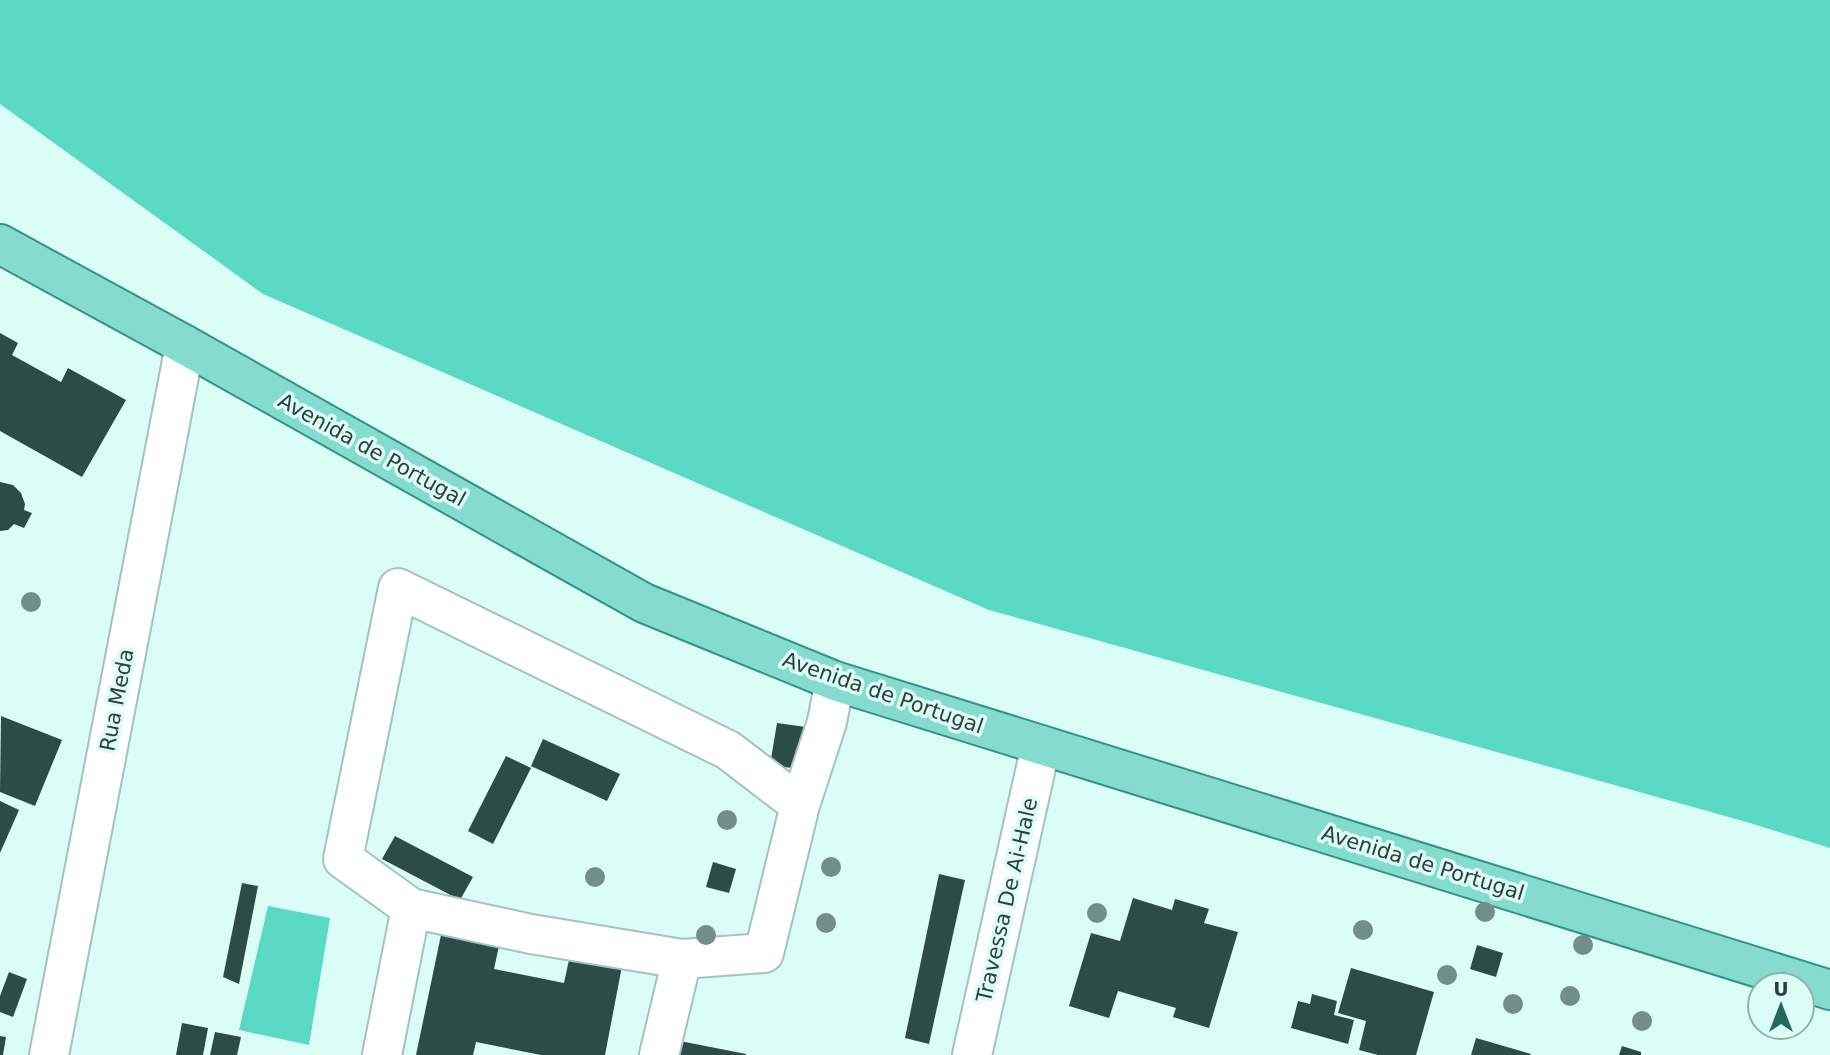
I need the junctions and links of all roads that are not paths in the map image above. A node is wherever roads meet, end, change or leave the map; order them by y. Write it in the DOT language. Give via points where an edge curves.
graph roads {
  1 [pos="0,244"];
  2 [pos="186,345"];
  3 [pos="835,681"];
  4 [pos="1041,745"];
  5 [pos="800,805"];
  6 [pos="411,908"];
  7 [pos="682,959"];
  8 [pos="1830,989"];
  9 [pos="49,1055"];
  10 [pos="382,1055"];
  11 [pos="659,1055"];
  12 [pos="972,1055"];
  1 -- 2 [label="main road, Avenida de Portugal"];
  2 -- 3 [label="main road, Avenida de Portugal" via="644,603"];
  2 -- 9 [label="street, Rua Meda"];
  3 -- 4 [label="main road, Avenida de Portugal"];
  3 -- 5 [label="street"];
  4 -- 8 [label="main road, Avenida de Portugal"];
  4 -- 12 [label="street, Travessa De Ai-Hale"];
  5 -- 6 [label="street" via="728,750 398,588 343,859"];
  5 -- 7 [label="street" via="765,953"];
  6 -- 7 [label="street"];
  6 -- 10 [label="street"];
  7 -- 11 [label="street"];
}
